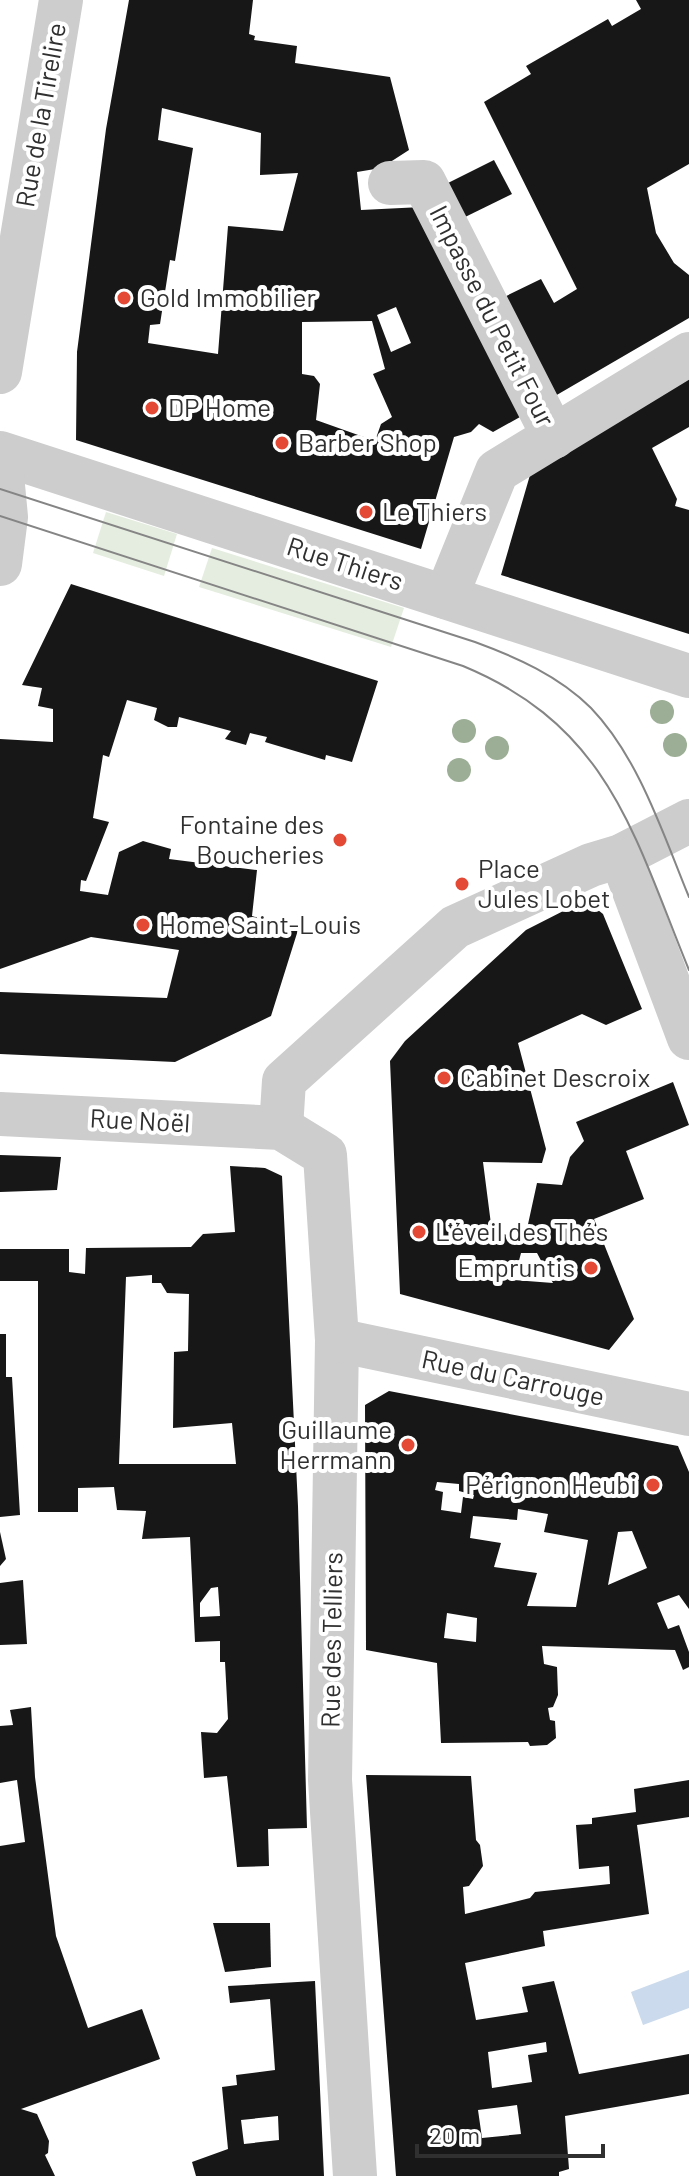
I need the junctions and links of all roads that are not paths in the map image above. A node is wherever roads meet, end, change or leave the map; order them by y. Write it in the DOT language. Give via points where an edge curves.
graph roads {
  1 [pos="61,0"];
  2 [pos="390,183"];
  3 [pos="9,248"];
  4 [pos="689,354"];
  5 [pos="0,372"];
  6 [pos="554,437"];
  7 [pos="0,453"];
  8 [pos="0,564"];
  9 [pos="446,597"];
  10 [pos="689,676"];
  11 [pos="689,821"];
  12 [pos="621,856"];
  13 [pos="689,1038"];
  14 [pos="0,1114"];
  15 [pos="281,1128"];
  16 [pos="337,1340"];
  17 [pos="689,1414"];
  18 [pos="355,2176"];
  1 -- 3 [label="street, Rue de la Tirelire"];
  2 -- 6 [label="street, Impasse du Petit Four" via="424,182"];
  3 -- 5 [label="street, Rue de la Tirelire"];
  4 -- 6 [label="street"];
  6 -- 9 [label="street" via="497,471"];
  7 -- 8 [label="street" via="6,517"];
  7 -- 9 [label="street, Rue Thiers"];
  9 -- 10 [label="street, Rue Thiers"];
  11 -- 12 [label="street"];
  12 -- 13 [label="street"];
  12 -- 15 [label="street" via="455,927 284,1081"];
  14 -- 15 [label="street, Rue Noël"];
  15 -- 16 [label="street, Rue des Telliers" via="325,1155"];
  16 -- 17 [label="street, Rue du Carrouge"];
  16 -- 18 [label="street, Rue des Telliers" via="330,1780"];
}
